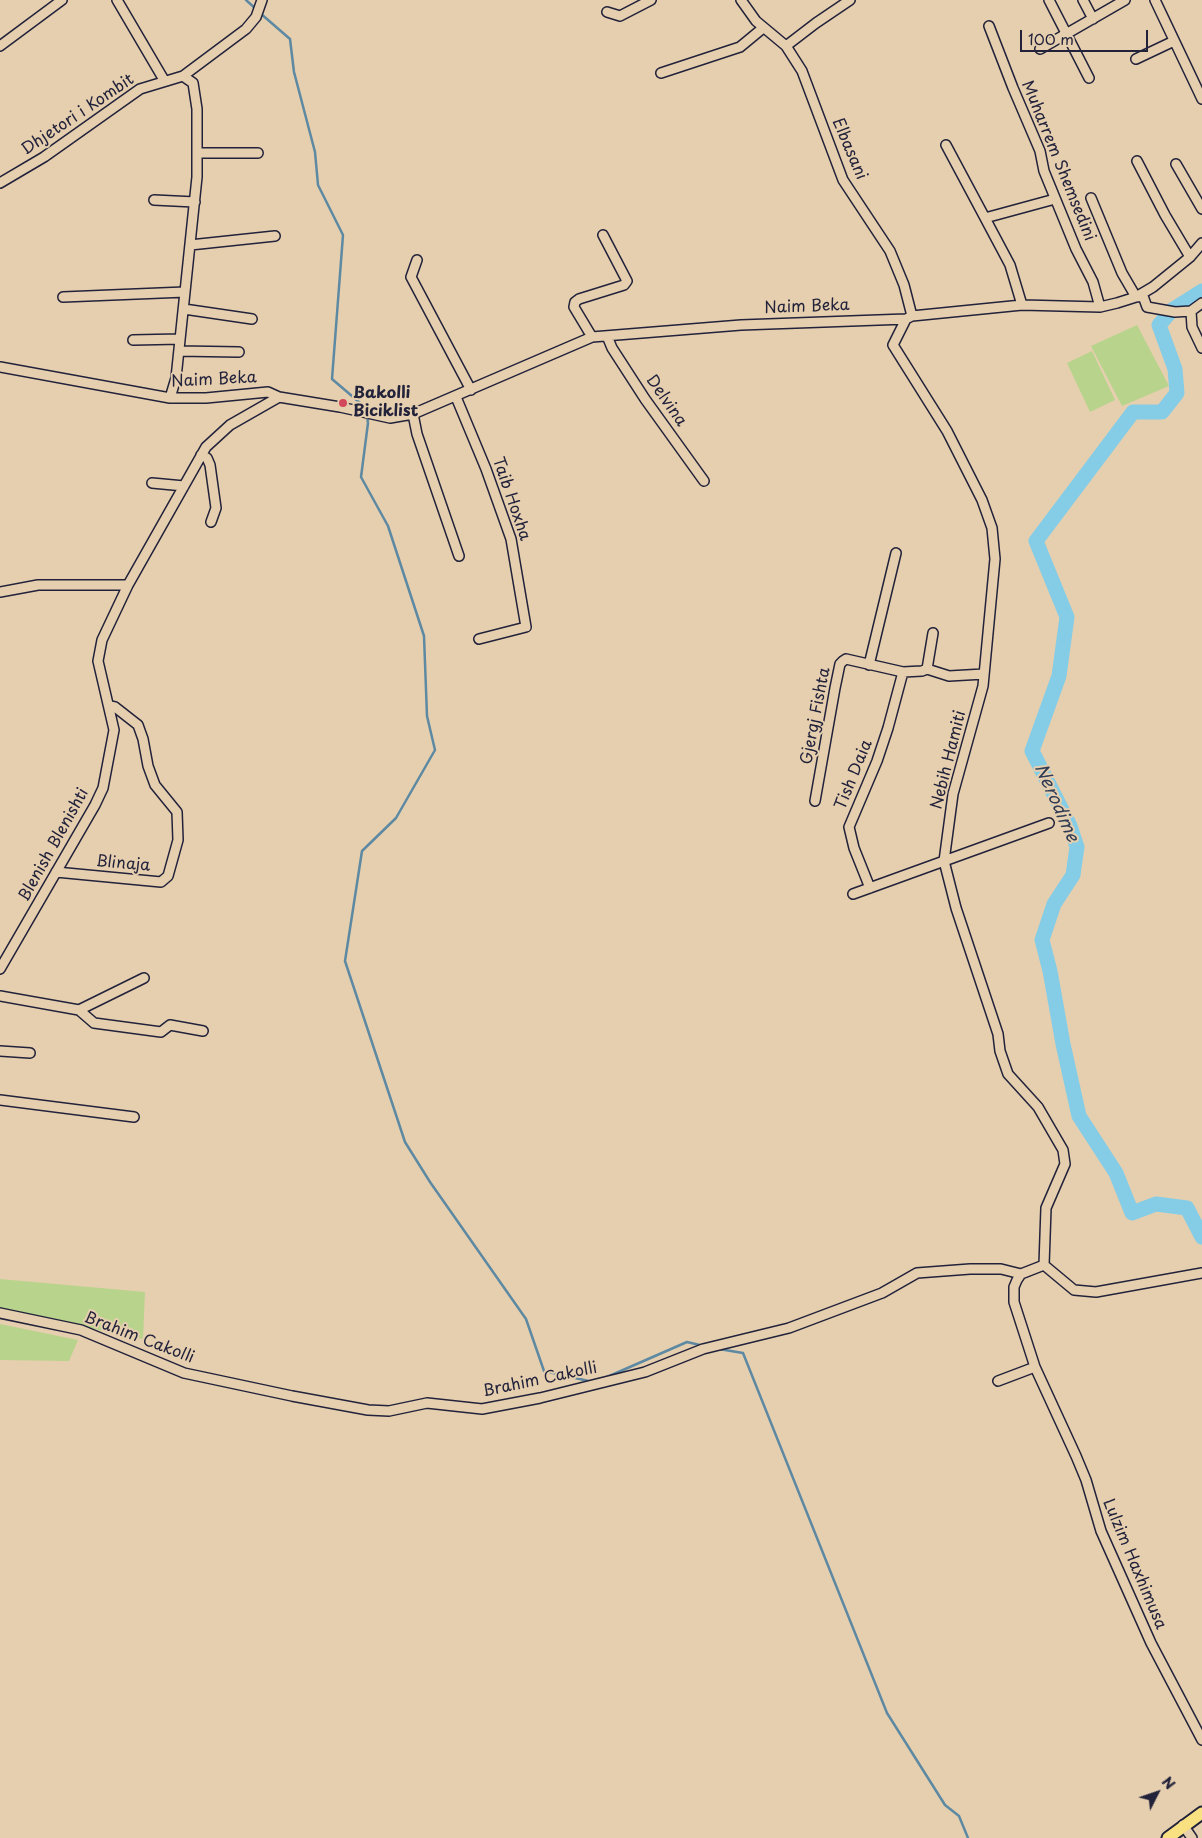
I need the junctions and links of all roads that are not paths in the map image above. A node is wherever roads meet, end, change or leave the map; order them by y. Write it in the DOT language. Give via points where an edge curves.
graph roads {
  1 [pos="62,0"];
  2 [pos="117,0"];
  3 [pos="651,0"];
  4 [pos="741,0"];
  5 [pos="1049,0"];
  6 [pos="1084,0"];
  7 [pos="1125,0"];
  8 [pos="1155,0"];
  9 [pos="847,1"];
  10 [pos="261,4"];
  11 [pos="607,12"];
  12 [pos="1093,19"];
  13 [pos="989,26"];
  14 [pos="763,28"];
  15 [pos="1066,34"];
  16 [pos="1174,41"];
  17 [pos="0,46"];
  18 [pos="786,46"];
  19 [pos="1040,49"];
  20 [pos="1136,59"];
  21 [pos="661,73"];
  22 [pos="183,76"];
  23 [pos="1089,78"];
  24 [pos="164,80"];
  25 [pos="1199,84"];
  26 [pos="1202,99"];
  27 [pos="946,145"];
  28 [pos="197,153"];
  29 [pos="258,153"];
  30 [pos="1137,161"];
  31 [pos="1176,164"];
  32 [pos="0,183"];
  33 [pos="1091,198"];
  34 [pos="1055,199"];
  35 [pos="154,200"];
  36 [pos="195,202"];
  37 [pos="1202,210"];
  38 [pos="984,218"];
  39 [pos="603,235"];
  40 [pos="275,236"];
  41 [pos="1202,243"];
  42 [pos="190,245"];
  43 [pos="1190,257"];
  44 [pos="417,260"];
  45 [pos="185,292"];
  46 [pos="63,297"];
  47 [pos="1136,297"];
  48 [pos="1202,302"];
  49 [pos="1022,305"];
  50 [pos="1100,306"];
  51 [pos="184,309"];
  52 [pos="1191,311"];
  53 [pos="909,318"];
  54 [pos="252,319"];
  55 [pos="607,336"];
  56 [pos="592,337"];
  57 [pos="180,339"];
  58 [pos="133,340"];
  59 [pos="1202,348"];
  60 [pos="179,352"];
  61 [pos="239,352"];
  62 [pos="0,367"];
  63 [pos="471,390"];
  64 [pos="456,396"];
  65 [pos="279,397"];
  66 [pos="170,398"];
  67 [pos="413,414"];
  68 [pos="200,455"];
  69 [pos="704,481"];
  70 [pos="152,483"];
  71 [pos="184,486"];
  72 [pos="211,522"];
  73 [pos="896,553"];
  74 [pos="459,556"];
  75 [pos="128,586"];
  76 [pos="0,592"];
  77 [pos="933,633"];
  78 [pos="479,639"];
  79 [pos="869,665"];
  80 [pos="927,668"];
  81 [pos="903,672"];
  82 [pos="984,674"];
  83 [pos="110,706"];
  84 [pos="815,802"];
  85 [pos="1049,823"];
  86 [pos="944,861"];
  87 [pos="56,872"];
  88 [pos="870,888"];
  89 [pos="852,894"];
  90 [pos="0,970"];
  91 [pos="144,978"];
  92 [pos="0,996"];
  93 [pos="79,1010"];
  94 [pos="203,1031"];
  95 [pos="0,1051"];
  96 [pos="30,1053"];
  97 [pos="0,1100"];
  98 [pos="134,1117"];
  99 [pos="1044,1265"];
  100 [pos="1202,1273"];
  101 [pos="1021,1274"];
  102 [pos="0,1313"];
  103 [pos="1035,1367"];
  104 [pos="998,1381"];
  105 [pos="1202,1740"];
  106 [pos="1202,1813"];
  107 [pos="1184,1825"];
  108 [pos="1168,1838"];
  109 [pos="1192,1838"];
  1 -- 17 [label="street"];
  2 -- 24 [label="street"];
  3 -- 11 [label="street" via="620,16"];
  4 -- 14 [label="street, Elbasani"];
  5 -- 15 [label="street"];
  6 -- 12 [label="street"];
  7 -- 12 [label="street"];
  8 -- 16 [label="street"];
  9 -- 18 [label="street"];
  10 -- 22 [label="street" via="246,29"];
  12 -- 15 [label="street"];
  13 -- 34 [label="street, Muharrem Shemsedini" via="1040,151"];
  14 -- 18 [label="street, Elbasani"];
  14 -- 21 [label="street" via="740,47"];
  15 -- 19 [label="street"];
  15 -- 23 [label="street"];
  16 -- 20 [label="street"];
  16 -- 25 [label="street"];
  18 -- 53 [label="street, Elbasani" via="802,71 843,180 890,251 904,285"];
  22 -- 24 [label="street, Dhjetori i Kombit"];
  22 -- 28 [label="street" via="193,83 197,109"];
  24 -- 32 [label="street, Dhjetori i Kombit" via="140,89 44,157"];
  25 -- 26 [label="street"];
  27 -- 38 [label="street"];
  28 -- 29 [label="street"];
  28 -- 36 [label="street"];
  30 -- 43 [label="street"];
  31 -- 37 [label="street"];
  33 -- 47 [label="street" via="1122,273"];
  34 -- 38 [label="street"];
  34 -- 50 [label="street, Muharrem Shemsedini" via="1093,282"];
  35 -- 36 [label="street"];
  36 -- 42 [label="street"];
  38 -- 49 [label="street" via="1010,265"];
  39 -- 56 [label="street" via="626,281 624,286 575,302 574,307"];
  40 -- 42 [label="street"];
  41 -- 43 [label="street, Naim Beka"];
  42 -- 45 [label="street"];
  43 -- 47 [label="street, Naim Beka"];
  44 -- 63 [label="street" via="411,277"];
  45 -- 46 [label="street"];
  45 -- 51 [label="street"];
  47 -- 50 [label="street, Naim Beka"];
  47 -- 52 [label="street" via="1143,296 1147,307"];
  48 -- 52 [label="street"];
  49 -- 50 [label="street, Naim Beka"];
  49 -- 53 [label="street, Naim Beka"];
  51 -- 54 [label="street"];
  51 -- 57 [label="street"];
  52 -- 59 [label="street" via="1192,327"];
  53 -- 55 [label="street, Naim Beka" via="741,325"];
  53 -- 82 [label="street, Nebih Hamiti" via="893,345 952,439 992,528 995,559"];
  55 -- 56 [label="street, Naim Beka"];
  55 -- 69 [label="street, Delvina" via="645,398"];
  56 -- 63 [label="street, Naim Beka"];
  57 -- 58 [label="street"];
  57 -- 60 [label="street"];
  60 -- 61 [label="street"];
  60 -- 66 [label="street"];
  62 -- 66 [label="street, Naim Beka"];
  63 -- 64 [label="street, Naim Beka"];
  64 -- 67 [label="street, Naim Beka"];
  64 -- 78 [label="street, Taib Hoxha" via="511,539 526,627"];
  65 -- 66 [label="street, Naim Beka" via="268,392"];
  65 -- 67 [label="street, Naim Beka" via="390,418"];
  65 -- 68 [label="street, Blenish Blenishti" via="230,425"];
  67 -- 74 [label="street"];
  68 -- 71 [label="street, Blenish Blenishti"];
  68 -- 72 [label="street" via="210,465 216,508"];
  70 -- 71 [label="street"];
  71 -- 75 [label="street, Blenish Blenishti"];
  73 -- 79 [label="street"];
  75 -- 76 [label="street" via="38,585"];
  75 -- 83 [label="street, Blenish Blenishti" via="102,640 98,661"];
  77 -- 80 [label="street"];
  79 -- 81 [label="street, Gjergj Fishta"];
  79 -- 84 [label="street, Gjergj Fishta" via="846,660 840,664"];
  80 -- 81 [label="street, Gjergj Fishta"];
  80 -- 82 [label="street, Gjergj Fishta" via="949,676"];
  81 -- 88 [label="street, Tish Daia" via="880,752 849,827"];
  82 -- 86 [label="street, Nebih Hamiti" via="953,794"];
  83 -- 87 [label="street, Blenish Blenishti" via="114,730 103,788"];
  83 -- 87 [label="street, Blinaja" via="138,725 155,785 176,812 178,840 168,876 161,882"];
  85 -- 86 [label="street"];
  86 -- 88 [label="street"];
  86 -- 99 [label="street, Nebih Hamiti" via="1008,1074 1038,1107 1064,1150 1065,1164 1046,1208"];
  87 -- 90 [label="street, Blenish Blenishti"];
  88 -- 89 [label="street"];
  91 -- 93 [label="street"];
  92 -- 93 [label="street"];
  93 -- 94 [label="street" via="94,1023 161,1032 170,1025"];
  95 -- 96 [label="street"];
  97 -- 98 [label="street"];
  99 -- 100 [label="street" via="1074,1290 1096,1292"];
  99 -- 101 [label="street"];
  101 -- 102 [label="street, Brahim Cakolli" via="1002,1269 917,1272 882,1292 789,1328 703,1349 644,1372 482,1410 427,1403 368,1410 184,1373 81,1330"];
  101 -- 103 [label="street, Lulzim Haxhimusa" via="1014,1287 1014,1302"];
  103 -- 104 [label="street"];
  103 -- 105 [label="street, Lulzim Haxhimusa" via="1076,1456 1100,1531 1154,1650"];
  106 -- 107 [label="main road"];
  107 -- 108 [label="main road"];
  107 -- 109 [label="street"];
}
